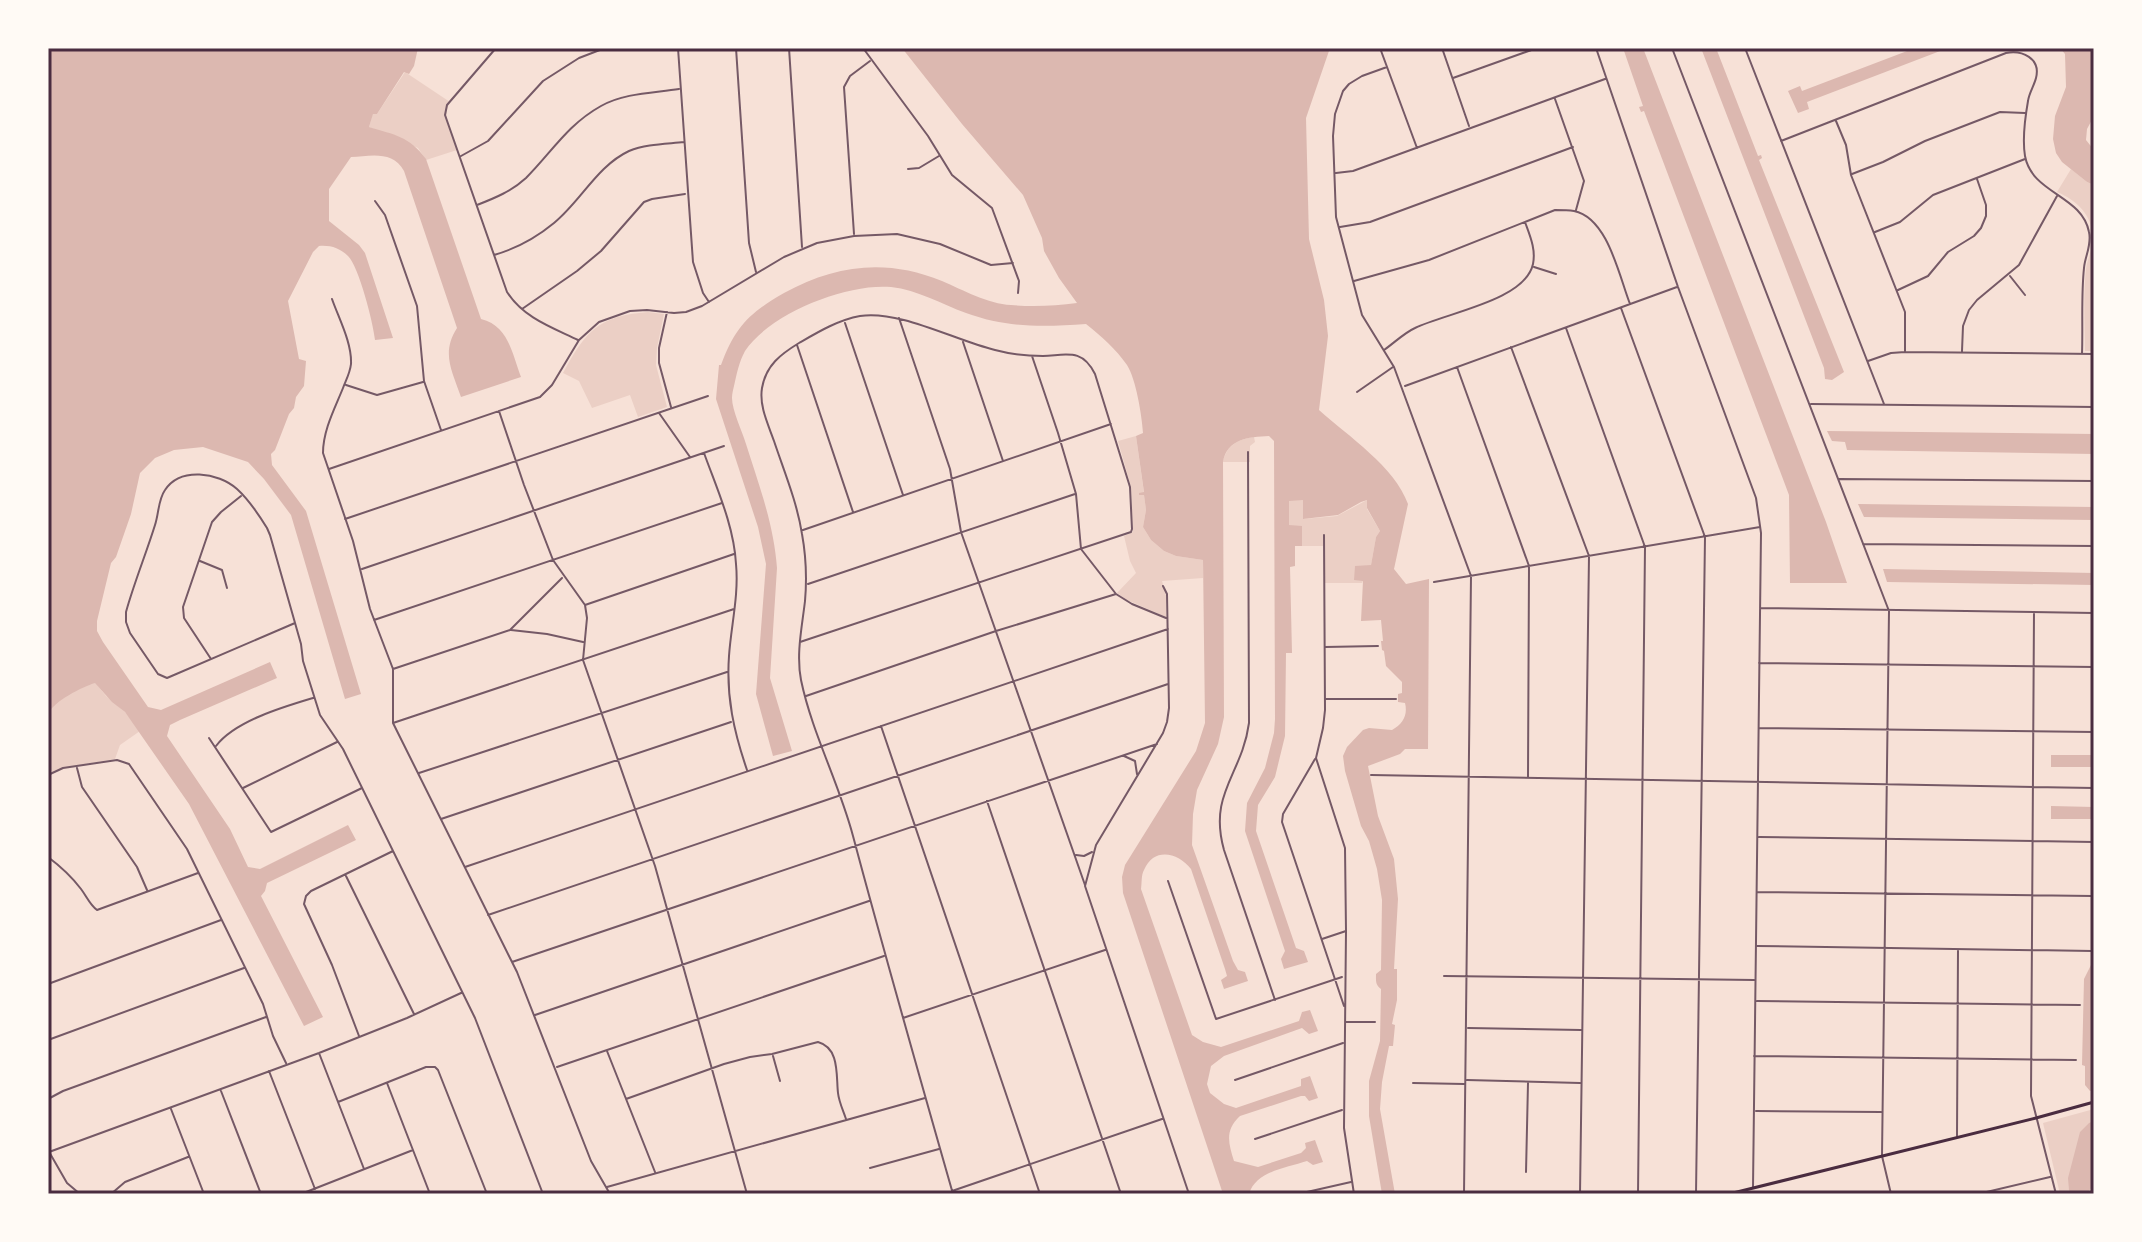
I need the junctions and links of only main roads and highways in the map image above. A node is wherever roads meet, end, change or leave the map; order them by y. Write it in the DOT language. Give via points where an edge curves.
graph roads {
  1 [pos="2094,1102"];
  2 [pos="1752,1188"];
  3 [pos="1729,1194"];
  4 [pos="1753,1194"];
  1 -- 2 [label="main road"];
  2 -- 3 [label="main road"];
  2 -- 4 [label="main road"];
}
